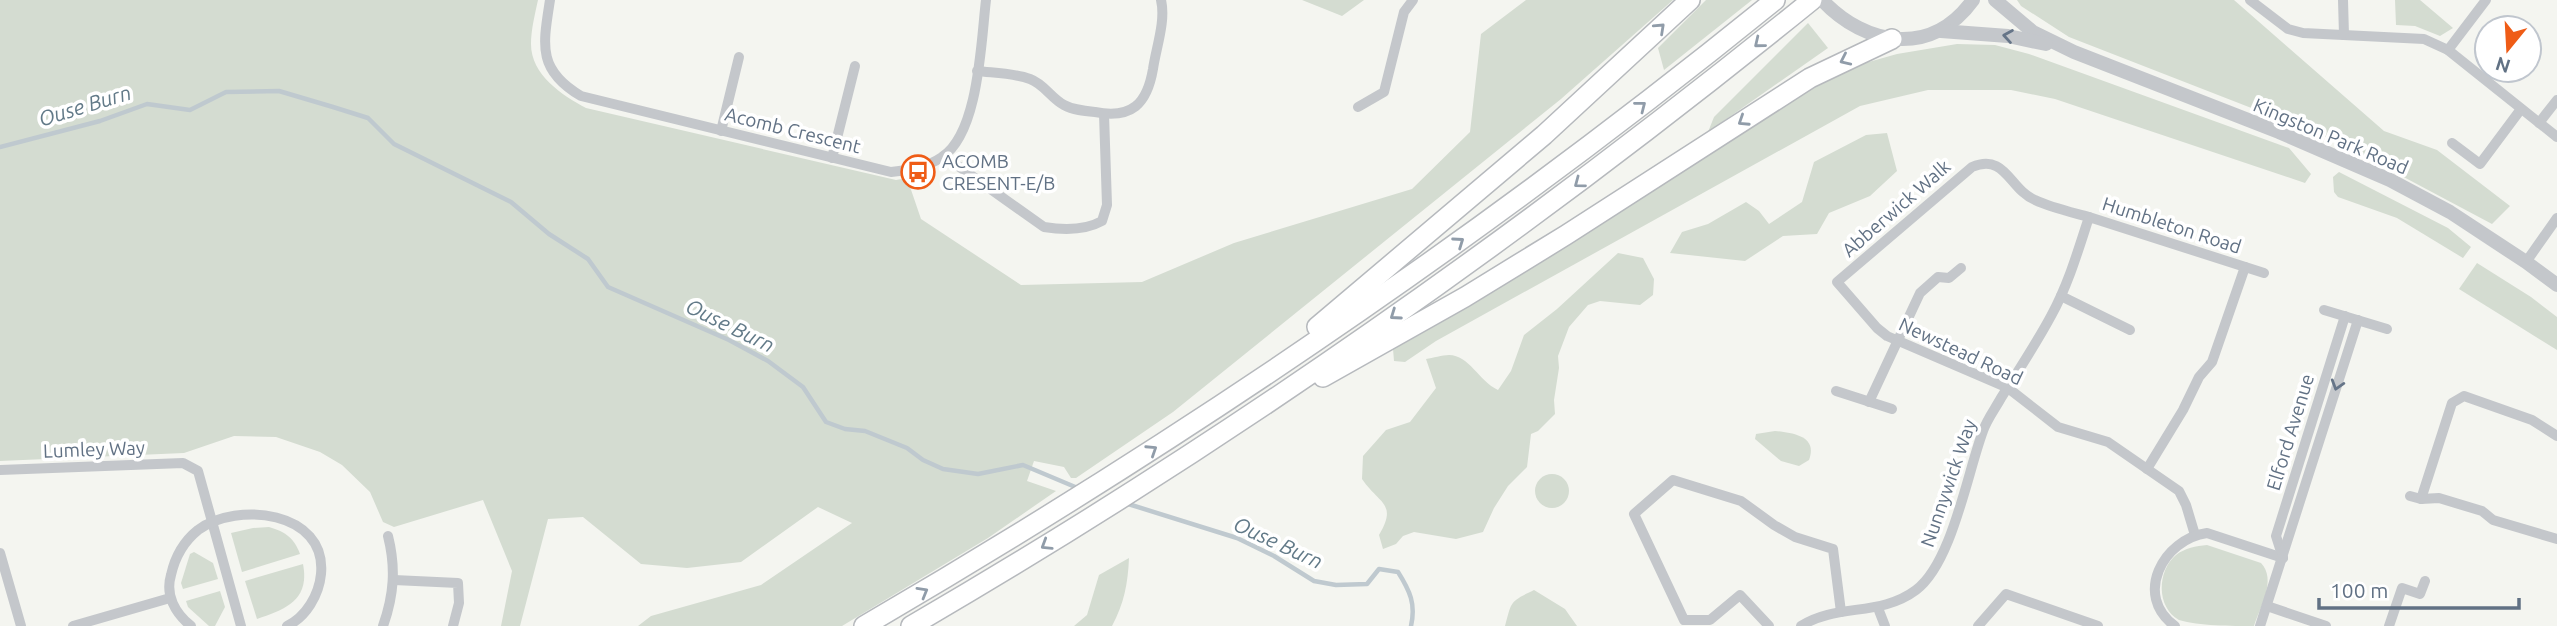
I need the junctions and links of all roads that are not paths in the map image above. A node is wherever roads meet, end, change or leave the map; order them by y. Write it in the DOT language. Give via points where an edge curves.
graph roads {
  1 [pos="550,0"];
  2 [pos="986,0"];
  3 [pos="1161,0"];
  4 [pos="1413,0"];
  5 [pos="1690,0"];
  6 [pos="1775,0"];
  7 [pos="1812,0"];
  8 [pos="1822,0"];
  9 [pos="1973,0"];
  10 [pos="1995,0"];
  11 [pos="2250,0"];
  12 [pos="2343,0"];
  13 [pos="2486,0"];
  14 [pos="1941,31"];
  15 [pos="2344,35"];
  16 [pos="1892,39"];
  17 [pos="2448,50"];
  18 [pos="2074,52"];
  19 [pos="739,57"];
  20 [pos="855,66"];
  21 [pos="977,71"];
  22 [pos="2557,100"];
  23 [pos="1358,107"];
  24 [pos="2521,108"];
  25 [pos="1104,114"];
  26 [pos="2539,123"];
  27 [pos="721,131"];
  28 [pos="2557,137"];
  29 [pos="2452,143"];
  30 [pos="944,156"];
  31 [pos="832,158"];
  32 [pos="2089,217"];
  33 [pos="2557,218"];
  34 [pos="2526,261"];
  35 [pos="2245,267"];
  36 [pos="1961,268"];
  37 [pos="2264,272"];
  38 [pos="1837,282"];
  39 [pos="2557,285"];
  40 [pos="2061,296"];
  41 [pos="2324,310"];
  42 [pos="2345,316"];
  43 [pos="2358,320"];
  44 [pos="2387,329"];
  45 [pos="2130,330"];
  46 [pos="1896,340"];
  47 [pos="2008,388"];
  48 [pos="1836,391"];
  49 [pos="1242,392"];
  50 [pos="1868,401"];
  51 [pos="1892,409"];
  52 [pos="1251,415"];
  53 [pos="2557,436"];
  54 [pos="2147,469"];
  55 [pos="0,470"];
  56 [pos="212,522"];
  57 [pos="2195,535"];
  58 [pos="388,536"];
  59 [pos="2557,539"];
  60 [pos="0,553"];
  61 [pos="2283,558"];
  62 [pos="394,580"];
  63 [pos="2425,580"];
  64 [pos="170,598"];
  65 [pos="2267,606"];
  66 [pos="1878,608"];
  67 [pos="1841,612"];
  68 [pos="21,626"];
  69 [pos="73,626"];
  70 [pos="191,626"];
  71 [pos="241,626"];
  72 [pos="287,626"];
  73 [pos="383,626"];
  74 [pos="453,626"];
  75 [pos="864,626"];
  76 [pos="911,626"];
  77 [pos="1769,626"];
  78 [pos="1801,626"];
  79 [pos="1885,626"];
  80 [pos="1978,626"];
  81 [pos="2098,626"];
  82 [pos="2175,626"];
  83 [pos="2260,626"];
  84 [pos="2326,626"];
  85 [pos="2389,626"];
  1 -- 27 [label="street, Acomb Crescent" via="545,56 552,74 564,86 581,96"];
  2 -- 21 [label="street"];
  3 -- 25 [label="street" via="1157,47 1145,97 1124,113"];
  4 -- 23 [label="street" via="1404,12 1384,92"];
  49 -- 5 [label="highway, one-way" via="1544,135"];
  49 -- 6 [label="highway, one-way" via="1469,236"];
  7 -- 52 [label="highway, one-way" via="1703,89 1485,253"];
  8 -- 16 [label="street" via="1861,30"];
  9 -- 14 [label="street"];
  10 -- 18 [label="street, Kingston Park Road" via="2033,32"];
  11 -- 15 [label="street" via="2288,29"];
  12 -- 15 [label="street"];
  13 -- 17 [label="street"];
  14 -- 16 [label="street"];
  18 -- 14 [label="street, Kingston Park Road, one-way" via="2008,36"];
  15 -- 17 [label="street" via="2424,39"];
  16 -- 52 [label="highway, one-way" via="1810,78 1465,297"];
  17 -- 24 [label="street"];
  18 -- 34 [label="street, Kingston Park Road" via="2390,180"];
  19 -- 27 [label="street"];
  20 -- 31 [label="street"];
  21 -- 25 [label="street" via="1029,79 1063,104"];
  21 -- 30 [label="street" via="970,114 962,134"];
  22 -- 26 [label="street"];
  24 -- 26 [label="street"];
  24 -- 29 [label="street" via="2480,164"];
  25 -- 30 [label="street" via="1107,205 1102,221 1093,226 1044,227"];
  26 -- 28 [label="street"];
  27 -- 31 [label="street, Acomb Crescent"];
  30 -- 31 [label="street, Acomb Crescent" via="919,169 891,172"];
  32 -- 35 [label="street, Humbleton Road"];
  32 -- 38 [label="street, Abberwick Walk" via="2032,200 1995,164 1982,163"];
  32 -- 40 [label="street, Humbleton Road"];
  33 -- 34 [label="street"];
  34 -- 39 [label="street, Kingston Park Road"];
  35 -- 37 [label="street, Humbleton Road"];
  35 -- 54 [label="street, Humbleton Road" via="2212,362"];
  36 -- 46 [label="street" via="1949,278 1938,277 1920,293"];
  38 -- 46 [label="street, Newstead Road" via="1877,328"];
  40 -- 45 [label="street"];
  40 -- 47 [label="street, Humbleton Road"];
  41 -- 42 [label="street"];
  42 -- 43 [label="street"];
  42 -- 61 [label="street, Elford Avenue" via="2276,536"];
  43 -- 44 [label="street"];
  43 -- 61 [label="street, Elford Avenue, one-way"];
  46 -- 47 [label="street, Newstead Road"];
  46 -- 50 [label="street"];
  47 -- 54 [label="street, Newstead Road" via="2058,427 2108,442"];
  47 -- 66 [label="street, Nunnywick Way" via="1984,428 1937,567 1918,589 1899,602"];
  48 -- 50 [label="street"];
  75 -- 49 [label="highway, one-way"];
  50 -- 51 [label="street"];
  52 -- 76 [label="highway, one-way"];
  53 -- 59 [label="street" via="2532,420 2465,396 2452,403 2415,497 2450,501 2482,511 2493,520"];
  54 -- 57 [label="street, Newstead Road" via="2179,491"];
  55 -- 56 [label="street, Lumley Way" via="183,463 198,471"];
  56 -- 64 [label="street" via="188,539 176,558 169,579"];
  56 -- 71 [label="street"];
  56 -- 72 [label="street" via="259,513 278,517 294,524 315,545 321,564 317,591 302,615"];
  57 -- 61 [label="street" via="2207,533"];
  57 -- 82 [label="street" via="2163,560 2156,580 2162,614"];
  58 -- 62 [label="street"];
  60 -- 68 [label="street"];
  61 -- 65 [label="street, Elford Avenue"];
  62 -- 73 [label="street"];
  62 -- 74 [label="street" via="458,583"];
  63 -- 85 [label="street" via="2420,594 2402,588"];
  64 -- 69 [label="street"];
  64 -- 70 [label="street"];
  65 -- 83 [label="street, Elford Avenue"];
  65 -- 84 [label="street"];
  66 -- 67 [label="street, Nunnywick Way"];
  66 -- 79 [label="street"];
  67 -- 77 [label="street" via="1833,549 1796,537 1741,501 1673,480 1634,514 1684,620 1710,620 1740,595"];
  67 -- 78 [label="street, Nunnywick Way"];
  80 -- 81 [label="street" via="2006,594"];
}
